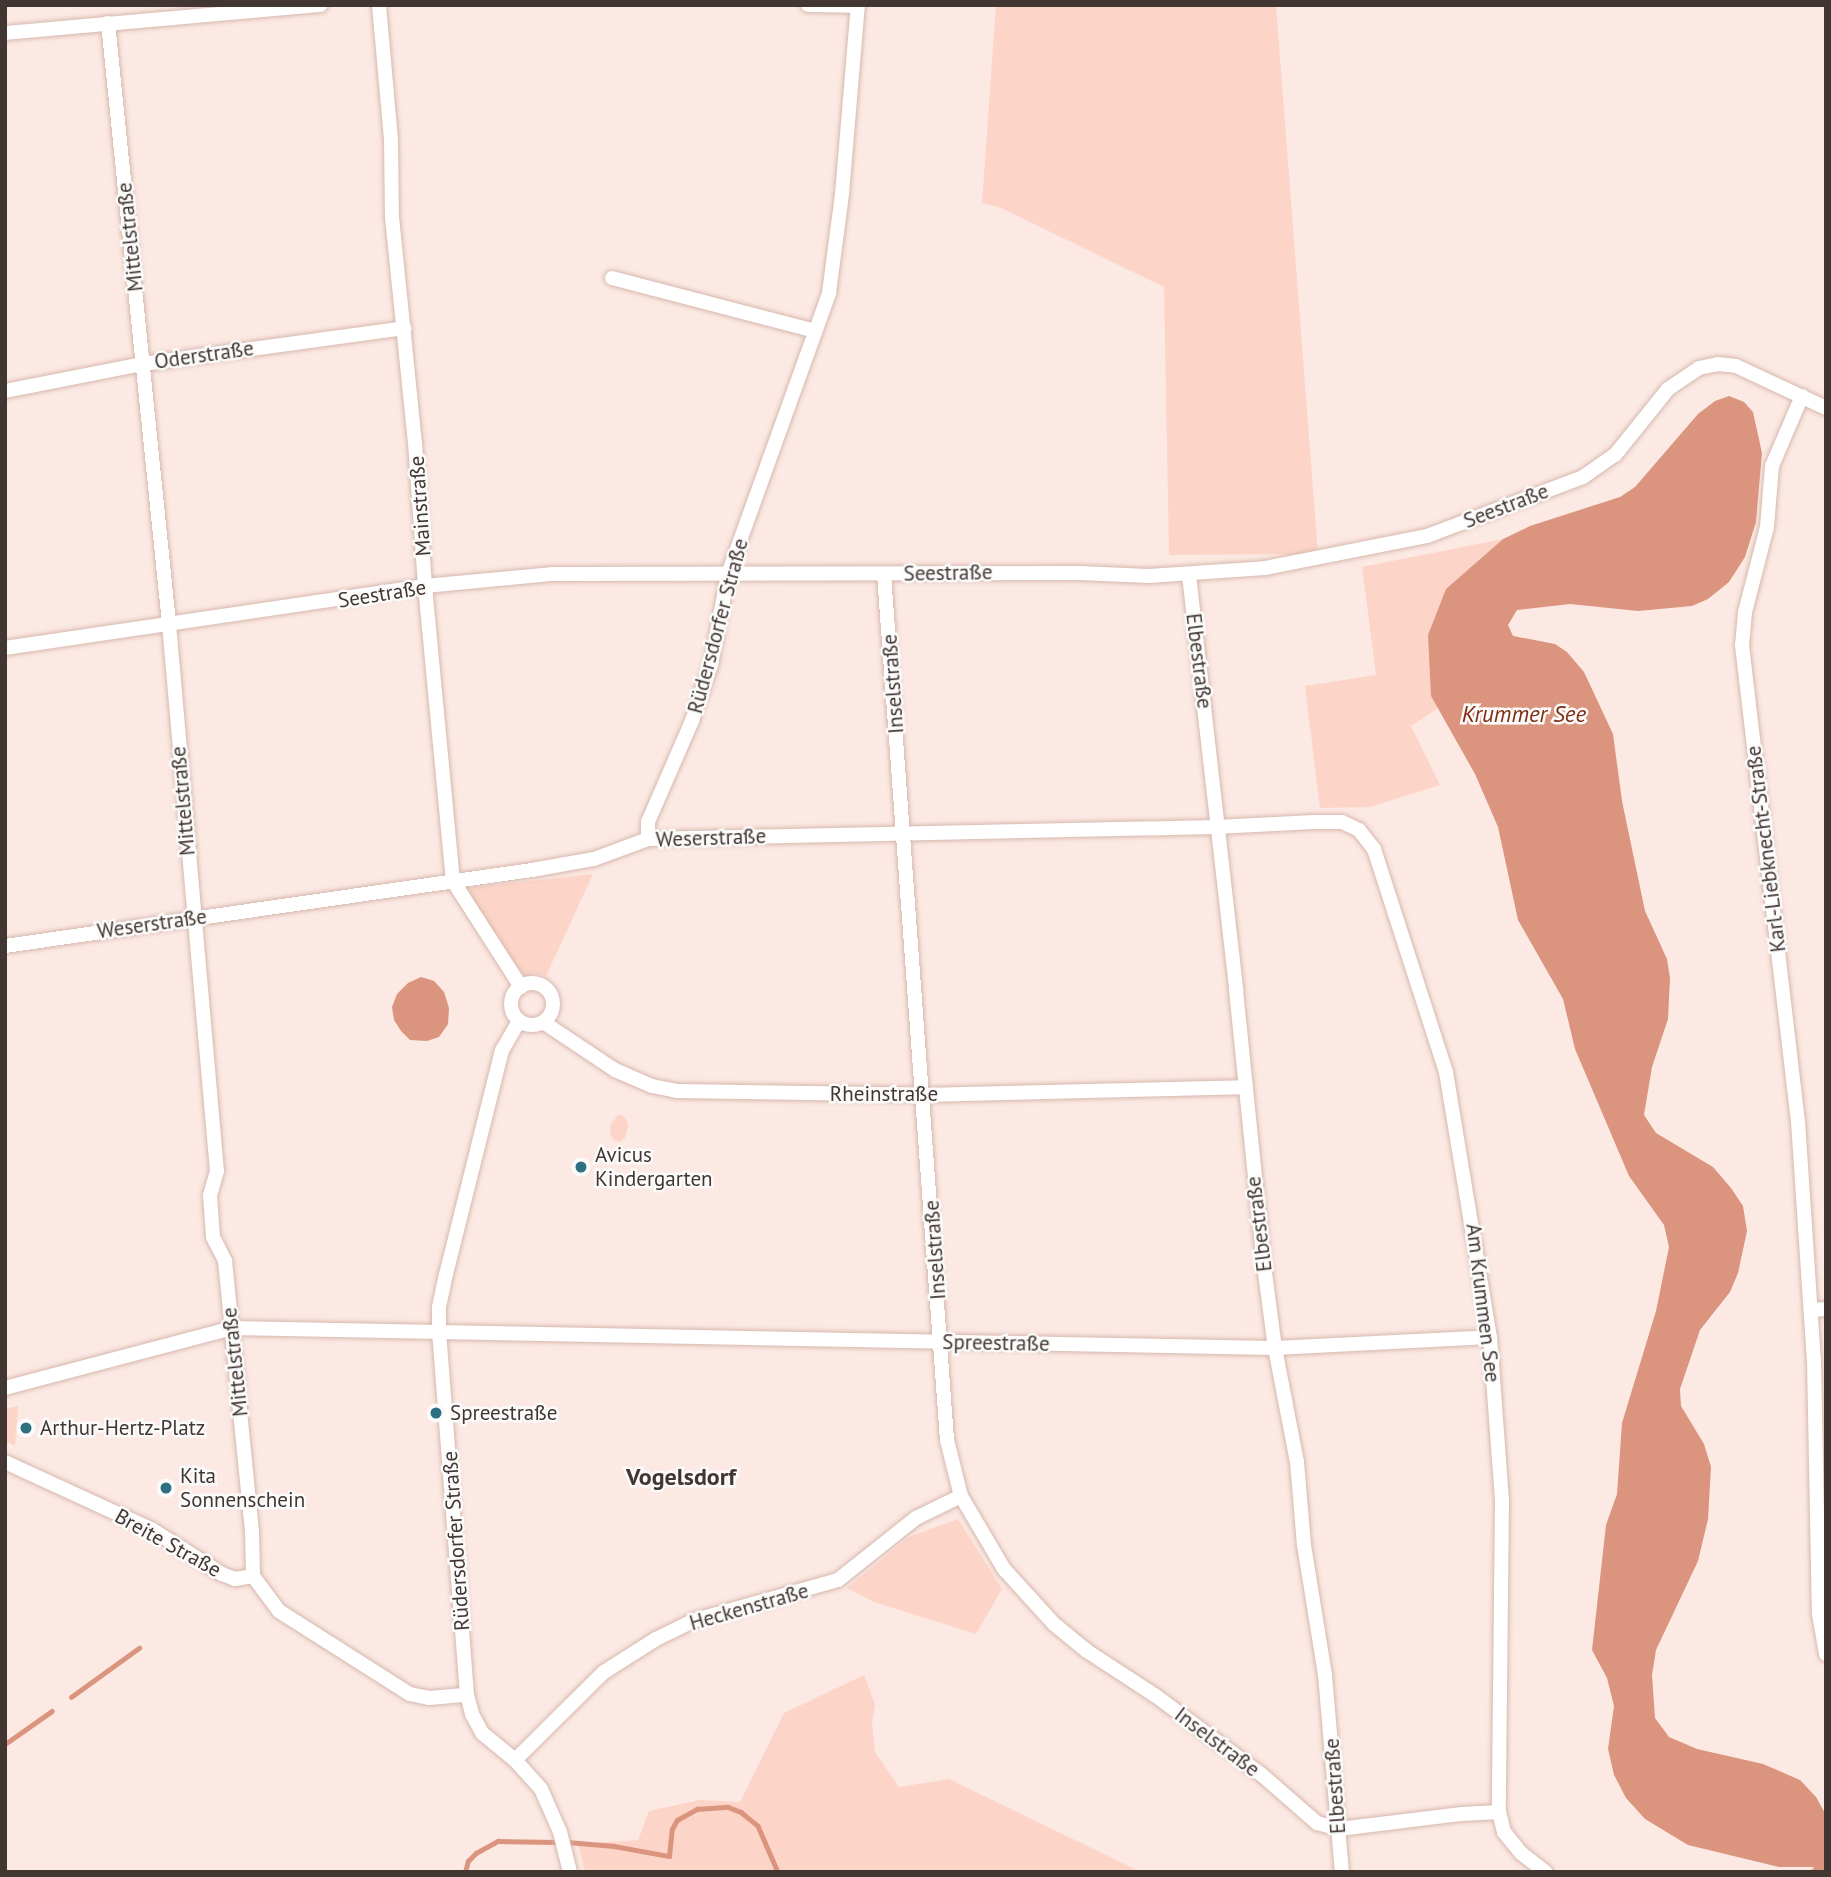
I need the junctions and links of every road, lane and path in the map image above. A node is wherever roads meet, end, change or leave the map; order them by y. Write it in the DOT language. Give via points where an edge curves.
graph roads {
  1 [pos="321,5"];
  2 [pos="379,5"];
  3 [pos="808,5"];
  4 [pos="858,6"];
  5 [pos="108,23"];
  6 [pos="5,33"];
  7 [pos="612,278"];
  8 [pos="405,328"];
  9 [pos="815,331"];
  10 [pos="142,364"];
  11 [pos="5,391"];
  12 [pos="1802,396"];
  13 [pos="1826,408"];
  14 [pos="729,574"];
  15 [pos="884,574"];
  16 [pos="1189,575"];
  17 [pos="425,586"];
  18 [pos="169,624"];
  19 [pos="5,648"];
  20 [pos="1342,822"];
  21 [pos="1216,827"];
  22 [pos="902,832"];
  23 [pos="648,839"];
  24 [pos="453,881"];
  25 [pos="193,918"];
  26 [pos="5,946"];
  27 [pos="520,987"];
  28 [pos="519,1021"];
  29 [pos="543,1022"];
  30 [pos="1244,1087"];
  31 [pos="923,1095"];
  32 [pos="1819,1309"];
  33 [pos="232,1328"];
  34 [pos="439,1331"];
  35 [pos="1490,1337"];
  36 [pos="942,1343"];
  37 [pos="1275,1348"];
  38 [pos="5,1388"];
  39 [pos="5,1462"];
  40 [pos="961,1496"];
  41 [pos="253,1576"];
  42 [pos="1826,1654"];
  43 [pos="467,1695"];
  44 [pos="514,1759"];
  45 [pos="1499,1812"];
  46 [pos="1339,1829"];
  47 [pos="570,1872"];
  48 [pos="1342,1872"];
  49 [pos="1545,1872"];
  1 -- 5 [label="street"];
  2 -- 8 [label="street, Mainstraße" via="391,140 392,217"];
  3 -- 4 [label="street"];
  4 -- 9 [label="street, Rüdersdorfer Straße" via="833,275"];
  5 -- 6 [label="street"];
  5 -- 10 [label="street, Mittelstraße"];
  7 -- 9 [label="street"];
  8 -- 10 [label="street, Oderstraße"];
  8 -- 17 [label="street, Mainstraße"];
  9 -- 14 [label="street, Rüdersdorfer Straße"];
  10 -- 11 [label="street, Oderstraße"];
  10 -- 18 [label="street, Mittelstraße"];
  12 -- 13 [label="street, Seestraße"];
  12 -- 16 [label="street, Seestraße" via="1737,366 1699,368 1668,389 1615,455 1583,477 1417,538 1265,568"];
  12 -- 32 [label="street, Karl-Liebknecht-Straße" via="1772,466 1767,527 1745,612 1742,645"];
  14 -- 15 [label="street, Seestraße"];
  14 -- 17 [label="street, Seestraße" via="553,574"];
  14 -- 23 [label="street, Rüdersdorfer Straße" via="711,665 648,822"];
  15 -- 16 [label="street, Seestraße"];
  15 -- 22 [label="street, Inselstraße"];
  16 -- 21 [label="street, Elbestraße"];
  17 -- 18 [label="street, Seestraße"];
  17 -- 24 [label="street, Mainstraße"];
  18 -- 19 [label="street, Seestraße"];
  18 -- 25 [label="street, Mittelstraße"];
  20 -- 21 [label="street, Weserstraße"];
  20 -- 35 [label="street, Am Krummen See" via="1359,830 1374,849 1446,1072"];
  21 -- 22 [label="street, Weserstraße"];
  21 -- 30 [label="street, Elbestraße"];
  22 -- 23 [label="street, Weserstraße"];
  22 -- 31 [label="street, Inselstraße"];
  23 -- 24 [label="street, Weserstraße" via="594,859"];
  24 -- 25 [label="street, Weserstraße"];
  24 -- 27 [label="street, Mainstraße"];
  25 -- 26 [label="street, Weserstraße"];
  25 -- 33 [label="street, Mittelstraße" via="217,1171 210,1195 213,1237 225,1261"];
  27 -- 28 [label="street" via="511,1003"];
  27 -- 29 [label="street" via="539,985 549,993 552,1005"];
  28 -- 29 [label="street"];
  28 -- 34 [label="street, Rüdersdorfer Straße" via="502,1049 446,1274"];
  29 -- 31 [label="street, Rheinstraße" via="614,1070 664,1089 709,1094"];
  30 -- 31 [label="street, Rheinstraße"];
  30 -- 37 [label="street, Elbestraße"];
  31 -- 36 [label="street, Inselstraße"];
  32 -- 42 [label="street, Karl-Liebknecht-Straße" via="1819,1614"];
  33 -- 34 [label="street, Spreestraße"];
  33 -- 38 [label="street, Spreestraße"];
  33 -- 41 [label="street, Mittelstraße"];
  34 -- 36 [label="street, Spreestraße"];
  34 -- 43 [label="street, Rüdersdorfer Straße"];
  35 -- 37 [label="street, Spreestraße"];
  35 -- 45 [label="street, Am Krummen See" via="1502,1525"];
  36 -- 37 [label="street, Spreestraße"];
  36 -- 40 [label="street, Inselstraße" via="947,1440"];
  37 -- 46 [label="street, Elbestraße" via="1297,1462 1304,1545 1325,1675"];
  39 -- 41 [label="street, Breite Straße" via="150,1530 222,1574 235,1579"];
  40 -- 44 [label="street, Heckenstraße" via="916,1518 838,1580 695,1620 656,1639 604,1672"];
  40 -- 46 [label="street, Inselstraße" via="1004,1569 1054,1624 1262,1775 1317,1823"];
  41 -- 43 [label="street" via="279,1611 410,1694 429,1698"];
  43 -- 44 [label="street, Rüdersdorfer Straße" via="482,1733"];
  44 -- 47 [label="street, Rüdersdorfer Straße" via="541,1789"];
  45 -- 46 [label="street"];
  45 -- 49 [label="street" via="1504,1832"];
  46 -- 48 [label="street, Elbestraße"];
}
